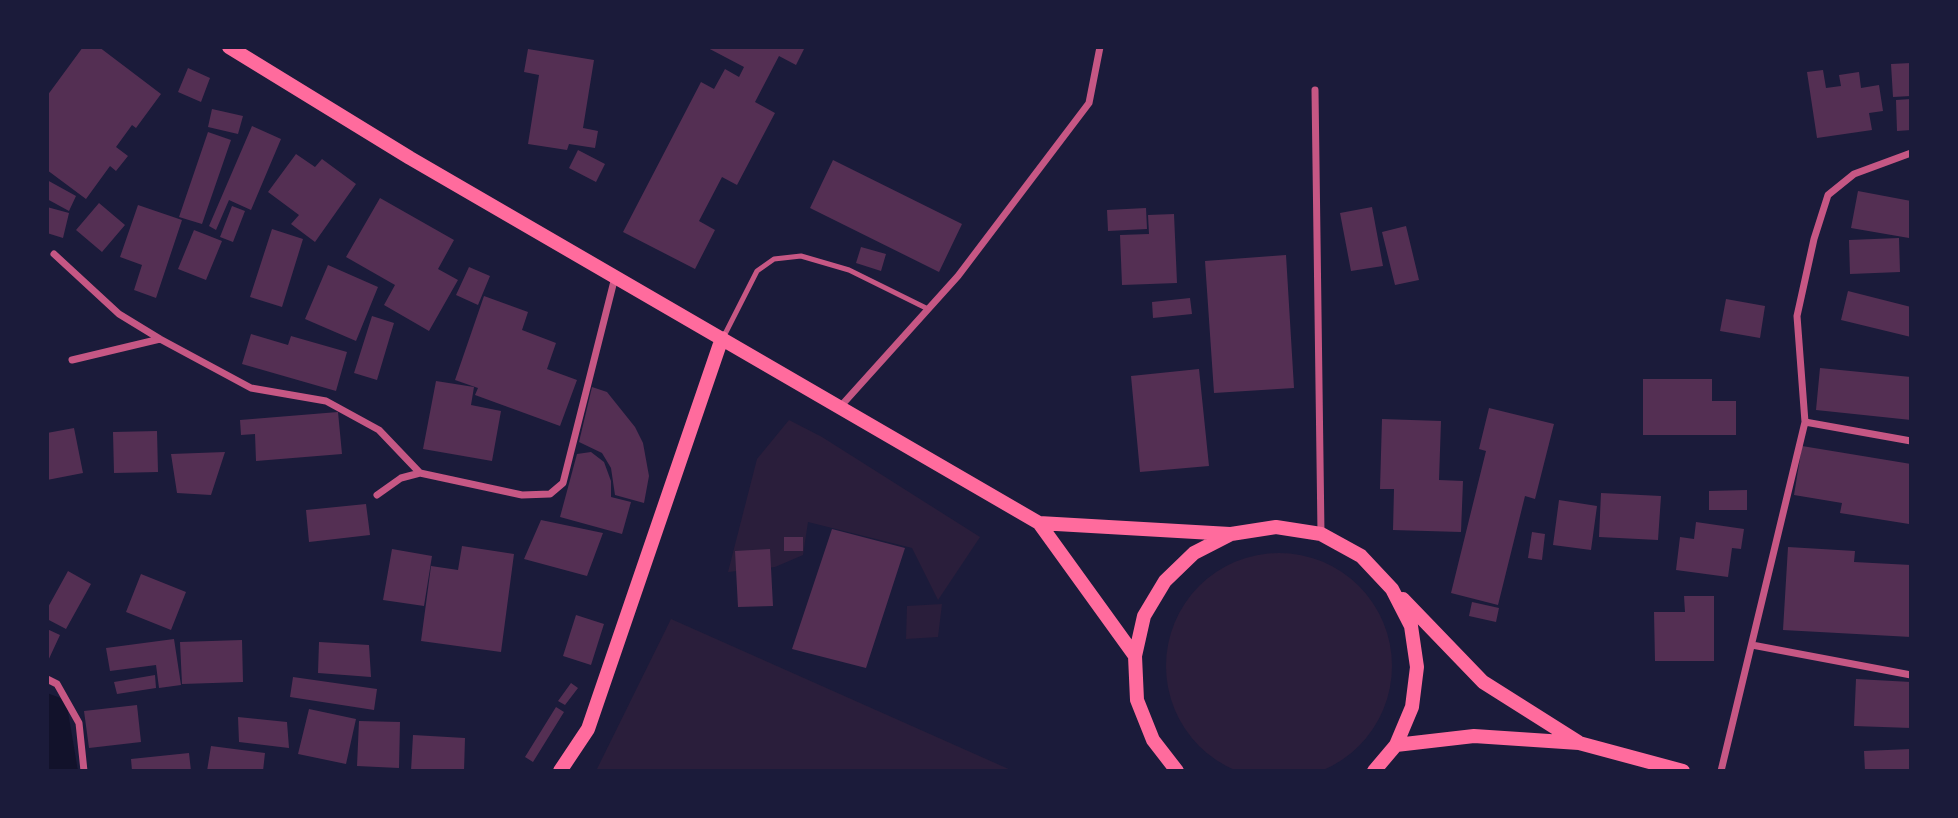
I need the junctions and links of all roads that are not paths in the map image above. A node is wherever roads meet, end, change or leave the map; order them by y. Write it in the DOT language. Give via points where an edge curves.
graph roads {
  1 [pos="229,47"];
  2 [pos="1100,47"];
  3 [pos="1315,90"];
  4 [pos="1911,153"];
  5 [pos="54,254"];
  6 [pos="615,276"];
  7 [pos="928,309"];
  8 [pos="722,338"];
  9 [pos="160,339"];
  10 [pos="72,360"];
  11 [pos="840,407"];
  12 [pos="1805,422"];
  13 [pos="1911,441"];
  14 [pos="420,473"];
  15 [pos="377,495"];
  16 [pos="1039,523"];
  17 [pos="1231,534"];
  18 [pos="1321,534"];
  19 [pos="1392,589"];
  20 [pos="1752,645"];
  21 [pos="1135,656"];
  22 [pos="1911,675"];
  23 [pos="47,679"];
  24 [pos="1579,743"];
  25 [pos="1396,745"];
  26 [pos="84,771"];
  27 [pos="560,771"];
  28 [pos="1177,771"];
  29 [pos="1374,771"];
  30 [pos="1684,771"];
  31 [pos="1721,771"];
  1 -- 6 [label="main road"];
  2 -- 7 [label="street" via="1089,103"];
  3 -- 18 [label="street"];
  4 -- 12 [label="street" via="1854,174 1828,195 1797,316"];
  5 -- 9 [label="street" via="120,314"];
  6 -- 8 [label="main road"];
  6 -- 14 [label="street" via="563,483 550,494 522,495"];
  7 -- 8 [label="lane" via="849,270 801,256 774,259 757,271"];
  7 -- 11 [label="street"];
  8 -- 11 [label="main road"];
  8 -- 27 [label="main road" via="588,729"];
  9 -- 10 [label="street"];
  9 -- 14 [label="street" via="251,388 326,401 379,430"];
  11 -- 16 [label="main road"];
  12 -- 13 [label="street"];
  12 -- 20 [label="street"];
  14 -- 15 [label="street" via="401,478"];
  16 -- 17 [label="main road"];
  16 -- 21 [label="main road"];
  17 -- 18 [label="main road" via="1276,527"];
  17 -- 21 [label="main road" via="1194,553 1165,581 1144,616"];
  18 -- 19 [label="main road" via="1361,556"];
  19 -- 24 [label="main road" via="1483,682"];
  19 -- 25 [label="main road" via="1411,626 1418,667 1412,707"];
  20 -- 22 [label="street"];
  20 -- 31 [label="street"];
  21 -- 28 [label="main road" via="1137,700 1153,740"];
  23 -- 26 [label="street" via="57,684 79,723"];
  24 -- 25 [label="main road" via="1474,736"];
  24 -- 30 [label="main road"];
  25 -- 29 [label="main road"];
}
